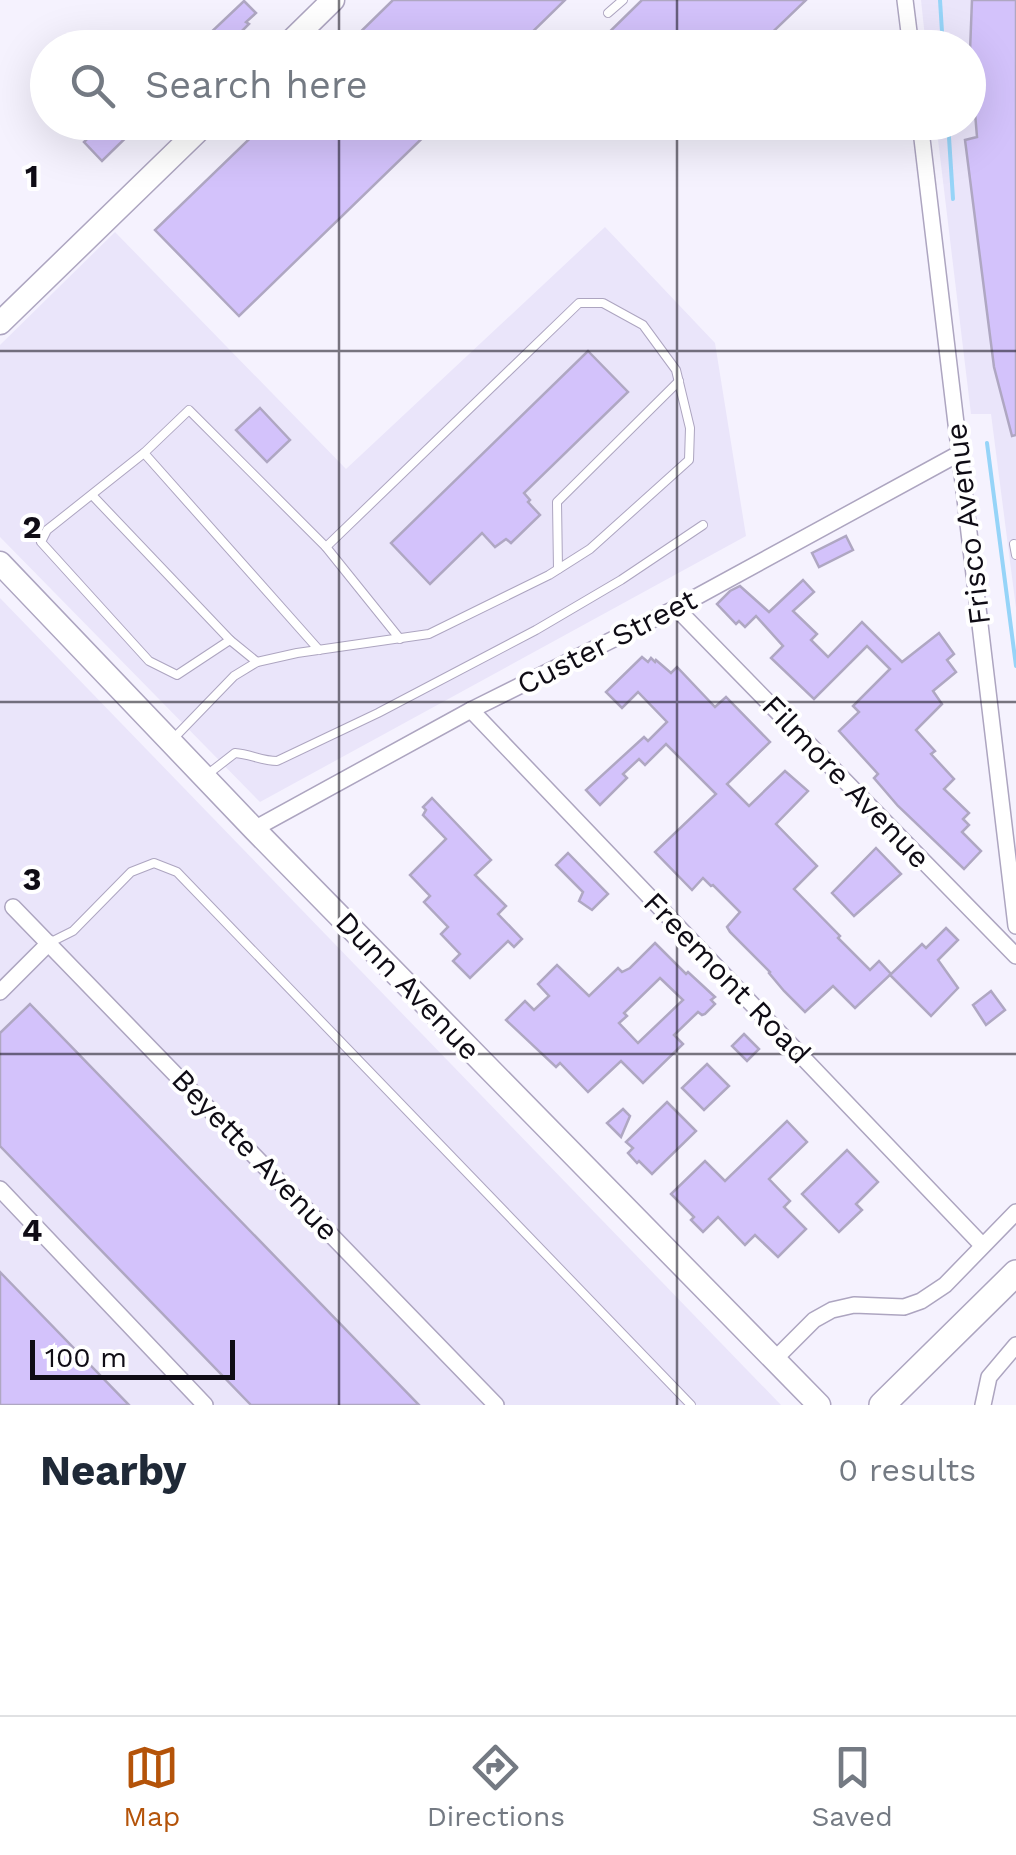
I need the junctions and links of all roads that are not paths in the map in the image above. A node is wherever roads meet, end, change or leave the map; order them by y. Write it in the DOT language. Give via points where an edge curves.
graph roads {
  1 [pos="333,0"];
  2 [pos="623,0"];
  3 [pos="905,0"];
  4 [pos="608,13"];
  5 [pos="302,30"];
  6 [pos="908,30"];
  7 [pos="188,140"];
  8 [pos="922,140"];
  9 [pos="5,310"];
  10 [pos="679,381"];
  11 [pos="144,453"];
  12 [pos="960,453"];
  13 [pos="92,495"];
  14 [pos="703,525"];
  15 [pos="1014,544"];
  16 [pos="326,547"];
  17 [pos="1016,556"];
  18 [pos="0,563"];
  19 [pos="558,569"];
  20 [pos="676,608"];
  21 [pos="400,638"];
  22 [pos="230,640"];
  23 [pos="319,650"];
  24 [pos="258,662"];
  25 [pos="471,710"];
  26 [pos="170,742"];
  27 [pos="204,776"];
  28 [pos="254,829"];
  29 [pos="12,907"];
  30 [pos="1016,926"];
  31 [pos="49,943"];
  32 [pos="1016,956"];
  33 [pos="0,992"];
  34 [pos="1,1192"];
  35 [pos="1016,1212"];
  36 [pos="982,1245"];
  37 [pos="1016,1272"];
  38 [pos="1016,1344"];
  39 [pos="774,1360"];
  40 [pos="205,1405"];
  41 [pos="496,1405"];
  42 [pos="691,1405"];
  43 [pos="820,1405"];
  44 [pos="882,1405"];
  45 [pos="983,1405"];
  1 -- 5 [label="main road"];
  2 -- 4 [label="lane"];
  3 -- 6 [label="street"];
  7 -- 9 [label="main road"];
  8 -- 12 [label="street, Frisco Avenue"];
  10 -- 16 [label="lane" via="644,325 604,303 579,303"];
  10 -- 19 [label="lane" via="557,502"];
  10 -- 19 [label="lane" via="690,460"];
  11 -- 13 [label="lane"];
  11 -- 16 [label="lane" via="189,410"];
  11 -- 23 [label="lane"];
  12 -- 20 [label="street, Custer Street"];
  12 -- 30 [label="street, Frisco Avenue"];
  13 -- 22 [label="lane"];
  13 -- 22 [label="lane" via="47,530 42,542 149,661 176,675"];
  14 -- 27 [label="lane" via="536,630 378,713 277,761 235,753"];
  15 -- 17 [label="lane"];
  16 -- 21 [label="lane"];
  18 -- 26 [label="main road, Dunn Avenue"];
  19 -- 21 [label="lane" via="440,630"];
  20 -- 25 [label="street, Custer Street"];
  20 -- 32 [label="street, Filmore Avenue"];
  21 -- 23 [label="lane"];
  22 -- 24 [label="lane"];
  23 -- 24 [label="lane"];
  24 -- 26 [label="lane" via="234,676"];
  25 -- 28 [label="street, Custer Street"];
  25 -- 36 [label="street, Freemont Road"];
  26 -- 27 [label="main road, Dunn Avenue"];
  27 -- 28 [label="main road, Dunn Avenue"];
  28 -- 39 [label="main road, Dunn Avenue"];
  29 -- 31 [label="street, Beyette Avenue"];
  31 -- 33 [label="street"];
  31 -- 41 [label="street, Beyette Avenue"];
  31 -- 42 [label="lane" via="73,931 131,872 154,864 177,872"];
  34 -- 40 [label="street"];
  35 -- 36 [label="street"];
  36 -- 39 [label="street" via="921,1301 832,1310"];
  37 -- 44 [label="main road"];
  38 -- 45 [label="street" via="989,1377"];
  39 -- 43 [label="main road, Dunn Avenue"];
}
